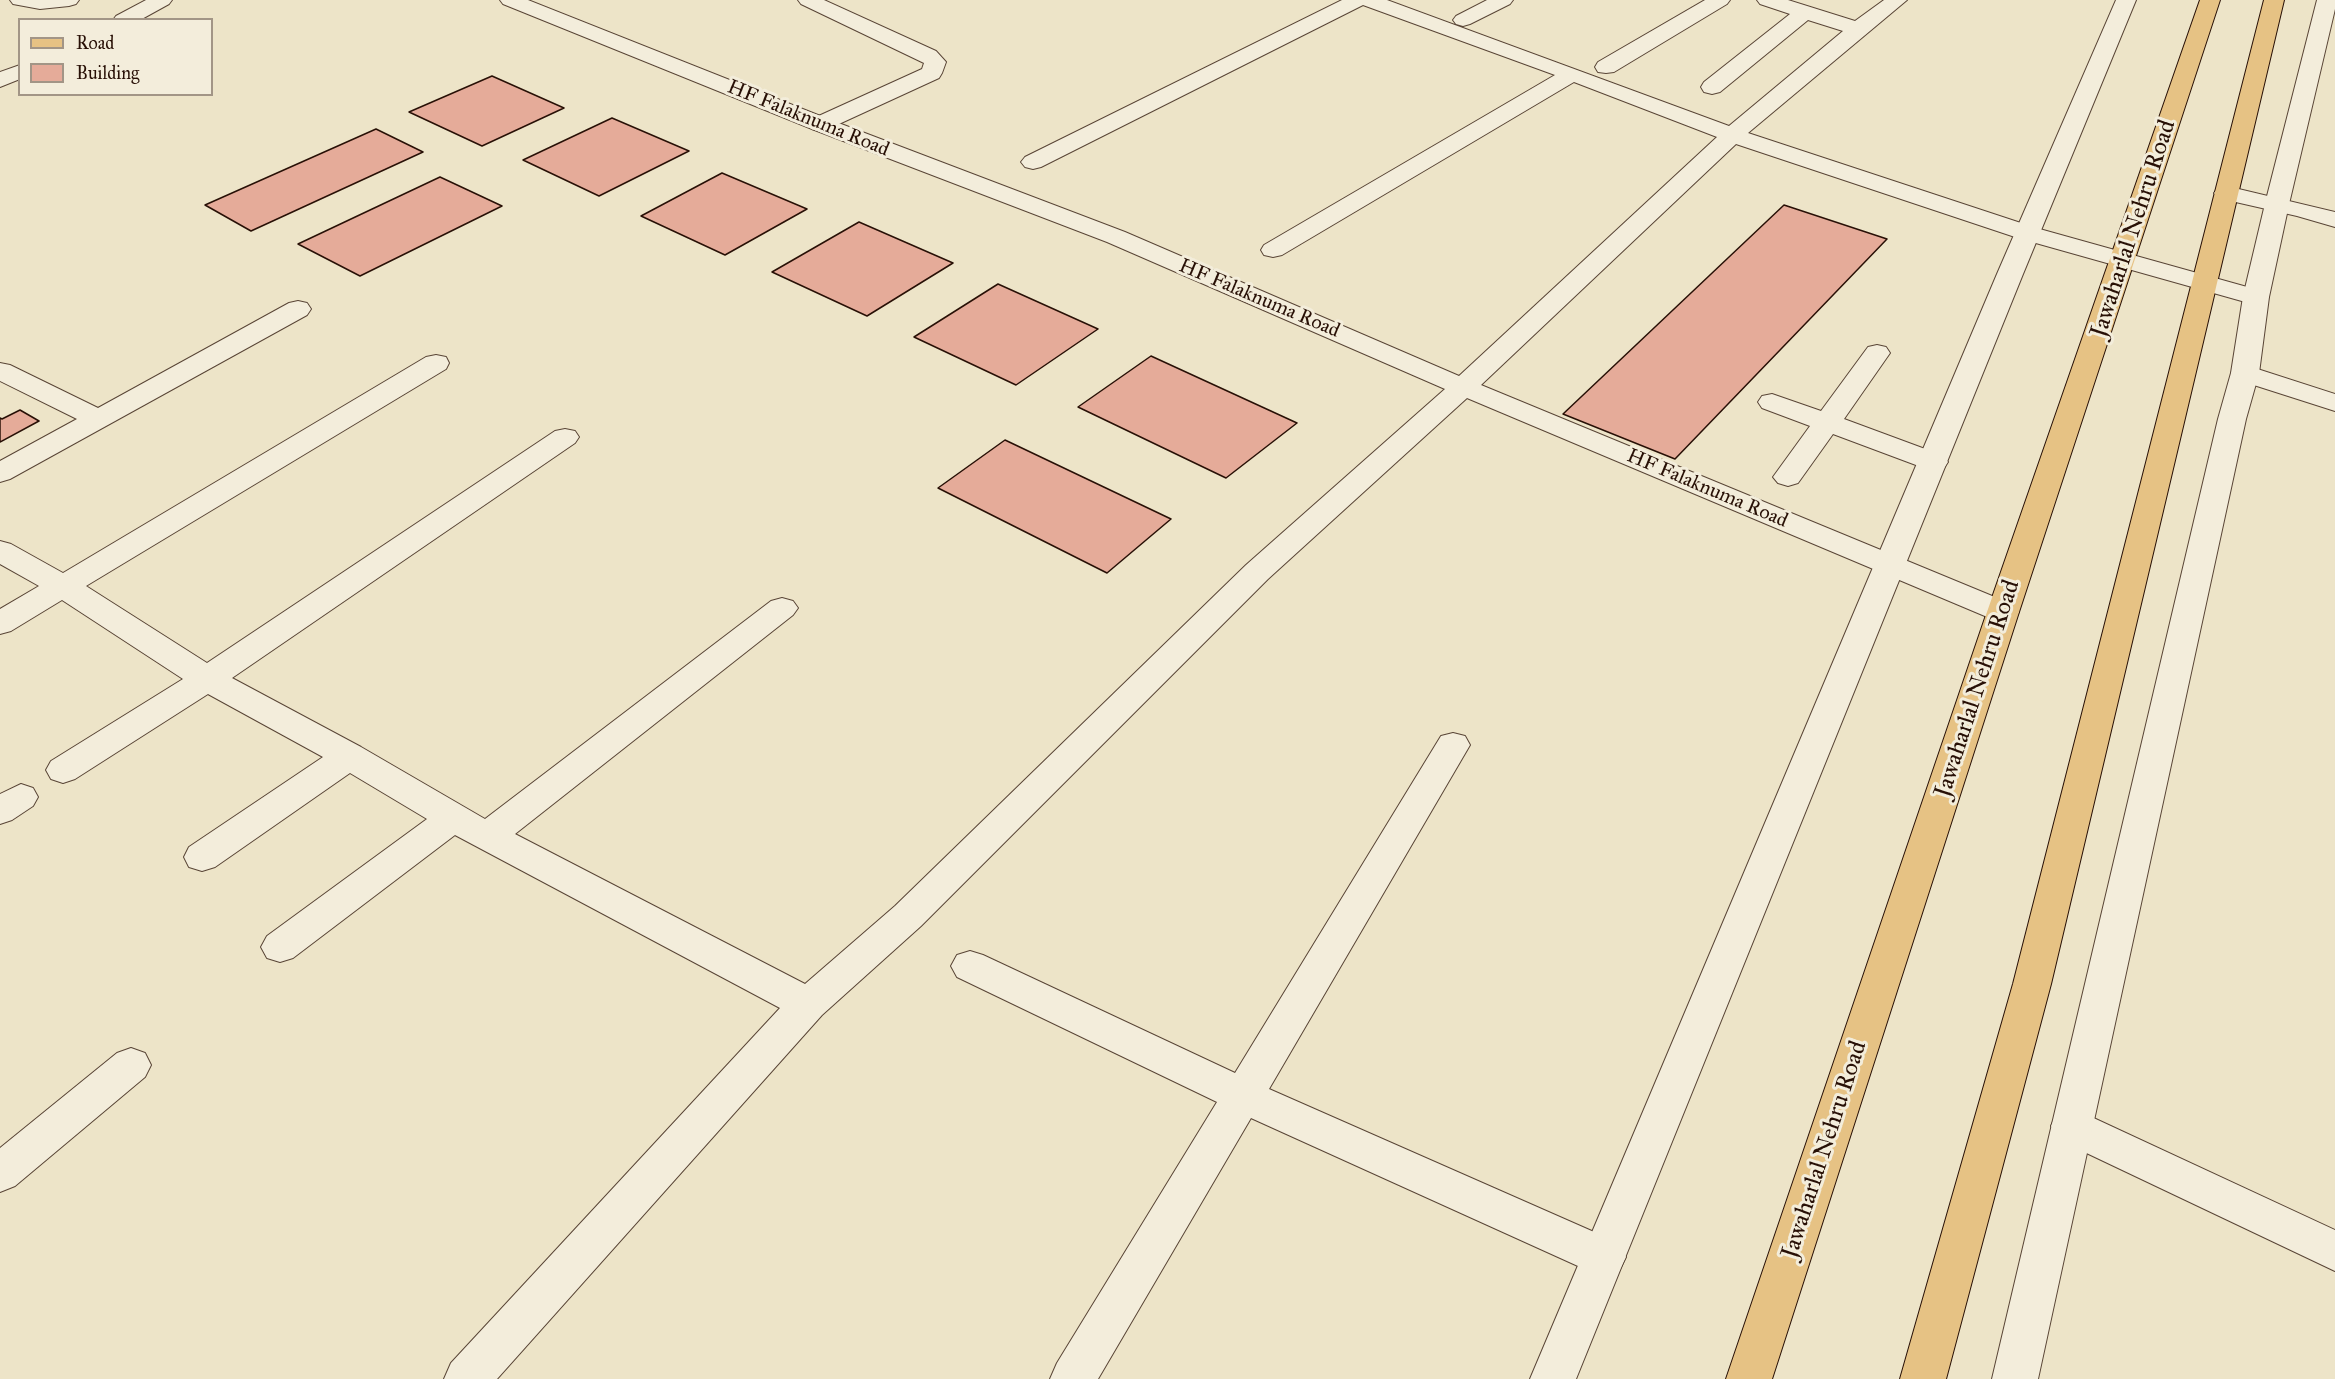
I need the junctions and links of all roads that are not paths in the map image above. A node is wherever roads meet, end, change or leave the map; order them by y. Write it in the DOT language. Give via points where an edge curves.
graph roads {
  1 [pos="21,0"];
  2 [pos="69,0"];
  3 [pos="162,0"];
  4 [pos="510,0"];
  5 [pos="808,0"];
  6 [pos="1358,0"];
  7 [pos="1368,0"];
  8 [pos="1503,0"];
  9 [pos="1720,0"];
  10 [pos="1897,0"];
  11 [pos="2126,0"];
  12 [pos="2210,0"];
  13 [pos="2274,0"];
  14 [pos="2327,0"];
  15 [pos="1787,4"];
  16 [pos="0,9"];
  17 [pos="127,18"];
  18 [pos="1463,20"];
  19 [pos="1858,29"];
  20 [pos="1606,67"];
  21 [pos="18,72"];
  22 [pos="1572,74"];
  23 [pos="0,80"];
  24 [pos="1712,87"];
  25 [pos="820,124"];
  26 [pos="1732,135"];
  27 [pos="1033,162"];
  28 [pos="2226,193"];
  29 [pos="2277,204"];
  30 [pos="2335,220"];
  31 [pos="2027,233"];
  32 [pos="1273,250"];
  33 [pos="2124,260"];
  34 [pos="2204,282"];
  35 [pos="2256,297"];
  36 [pos="298,309"];
  37 [pos="1877,353"];
  38 [pos="436,363"];
  39 [pos="0,371"];
  40 [pos="2245,373"];
  41 [pos="1463,387"];
  42 [pos="1772,402"];
  43 [pos="2335,403"];
  44 [pos="97,418"];
  45 [pos="1829,423"];
  46 [pos="565,437"];
  47 [pos="1934,462"];
  48 [pos="0,473"];
  49 [pos="1788,477"];
  50 [pos="0,551"];
  51 [pos="1890,566"];
  52 [pos="63,586"];
  53 [pos="782,608"];
  54 [pos="2003,612"];
  55 [pos="0,623"];
  56 [pos="207,679"];
  57 [pos="1453,745"];
  58 [pos="349,756"];
  59 [pos="63,770"];
  60 [pos="453,818"];
  61 [pos="488,836"];
  62 [pos="202,857"];
  63 [pos="280,947"];
  64 [pos="970,966"];
  65 [pos="808,1004"];
  66 [pos="131,1065"];
  67 [pos="1243,1096"];
  68 [pos="2072,1126"];
  69 [pos="0,1173"];
  70 [pos="2335,1251"];
  71 [pos="1604,1257"];
  72 [pos="467,1379"];
  73 [pos="1074,1379"];
  74 [pos="1553,1379"];
  75 [pos="1749,1379"];
  76 [pos="1923,1379"];
  77 [pos="2015,1379"];
  1 -- 2 [label="street"];
  1 -- 16 [label="street"];
  3 -- 17 [label="street"];
  4 -- 25 [label="street, HF Falaknuma Road"];
  5 -- 25 [label="street" via="935,62 931,73"];
  6 -- 27 [label="street"];
  7 -- 22 [label="street"];
  8 -- 18 [label="street"];
  9 -- 20 [label="street"];
  10 -- 19 [label="street"];
  11 -- 31 [label="street"];
  12 -- 33 [label="main road, Jawaharlal Nehru Road"];
  13 -- 28 [label="main road"];
  14 -- 29 [label="street"];
  15 -- 19 [label="street"];
  15 -- 24 [label="street"];
  19 -- 26 [label="street"];
  21 -- 23 [label="street"];
  22 -- 26 [label="street"];
  22 -- 32 [label="street"];
  25 -- 41 [label="street, HF Falaknuma Road" via="1116,237"];
  26 -- 31 [label="street"];
  26 -- 41 [label="street"];
  28 -- 29 [label="street"];
  28 -- 34 [label="main road"];
  29 -- 30 [label="street"];
  29 -- 35 [label="street"];
  31 -- 33 [label="street"];
  31 -- 47 [label="street"];
  33 -- 34 [label="street"];
  33 -- 54 [label="main road, Jawaharlal Nehru Road"];
  34 -- 35 [label="street"];
  34 -- 76 [label="main road" via="2032,984"];
  35 -- 40 [label="street"];
  36 -- 44 [label="street"];
  37 -- 45 [label="street"];
  38 -- 52 [label="street"];
  39 -- 44 [label="street"];
  40 -- 43 [label="street"];
  40 -- 68 [label="street"];
  41 -- 51 [label="street, HF Falaknuma Road"];
  41 -- 65 [label="street" via="1257,572 908,915"];
  42 -- 45 [label="street"];
  44 -- 48 [label="street"];
  45 -- 47 [label="street"];
  45 -- 49 [label="street"];
  46 -- 56 [label="street"];
  47 -- 51 [label="street"];
  50 -- 52 [label="street"];
  51 -- 54 [label="street, HF Falaknuma Road"];
  51 -- 71 [label="street"];
  52 -- 55 [label="street"];
  52 -- 56 [label="street"];
  53 -- 61 [label="street"];
  54 -- 75 [label="main road, Jawaharlal Nehru Road"];
  56 -- 58 [label="street"];
  56 -- 59 [label="street"];
  57 -- 67 [label="street"];
  58 -- 60 [label="street"];
  58 -- 62 [label="street"];
  60 -- 61 [label="street"];
  60 -- 63 [label="street"];
  61 -- 65 [label="street"];
  64 -- 67 [label="street"];
  65 -- 72 [label="street"];
  66 -- 69 [label="street"];
  67 -- 71 [label="street"];
  67 -- 73 [label="street"];
  68 -- 70 [label="street"];
  68 -- 77 [label="street"];
  71 -- 74 [label="street"];
}
